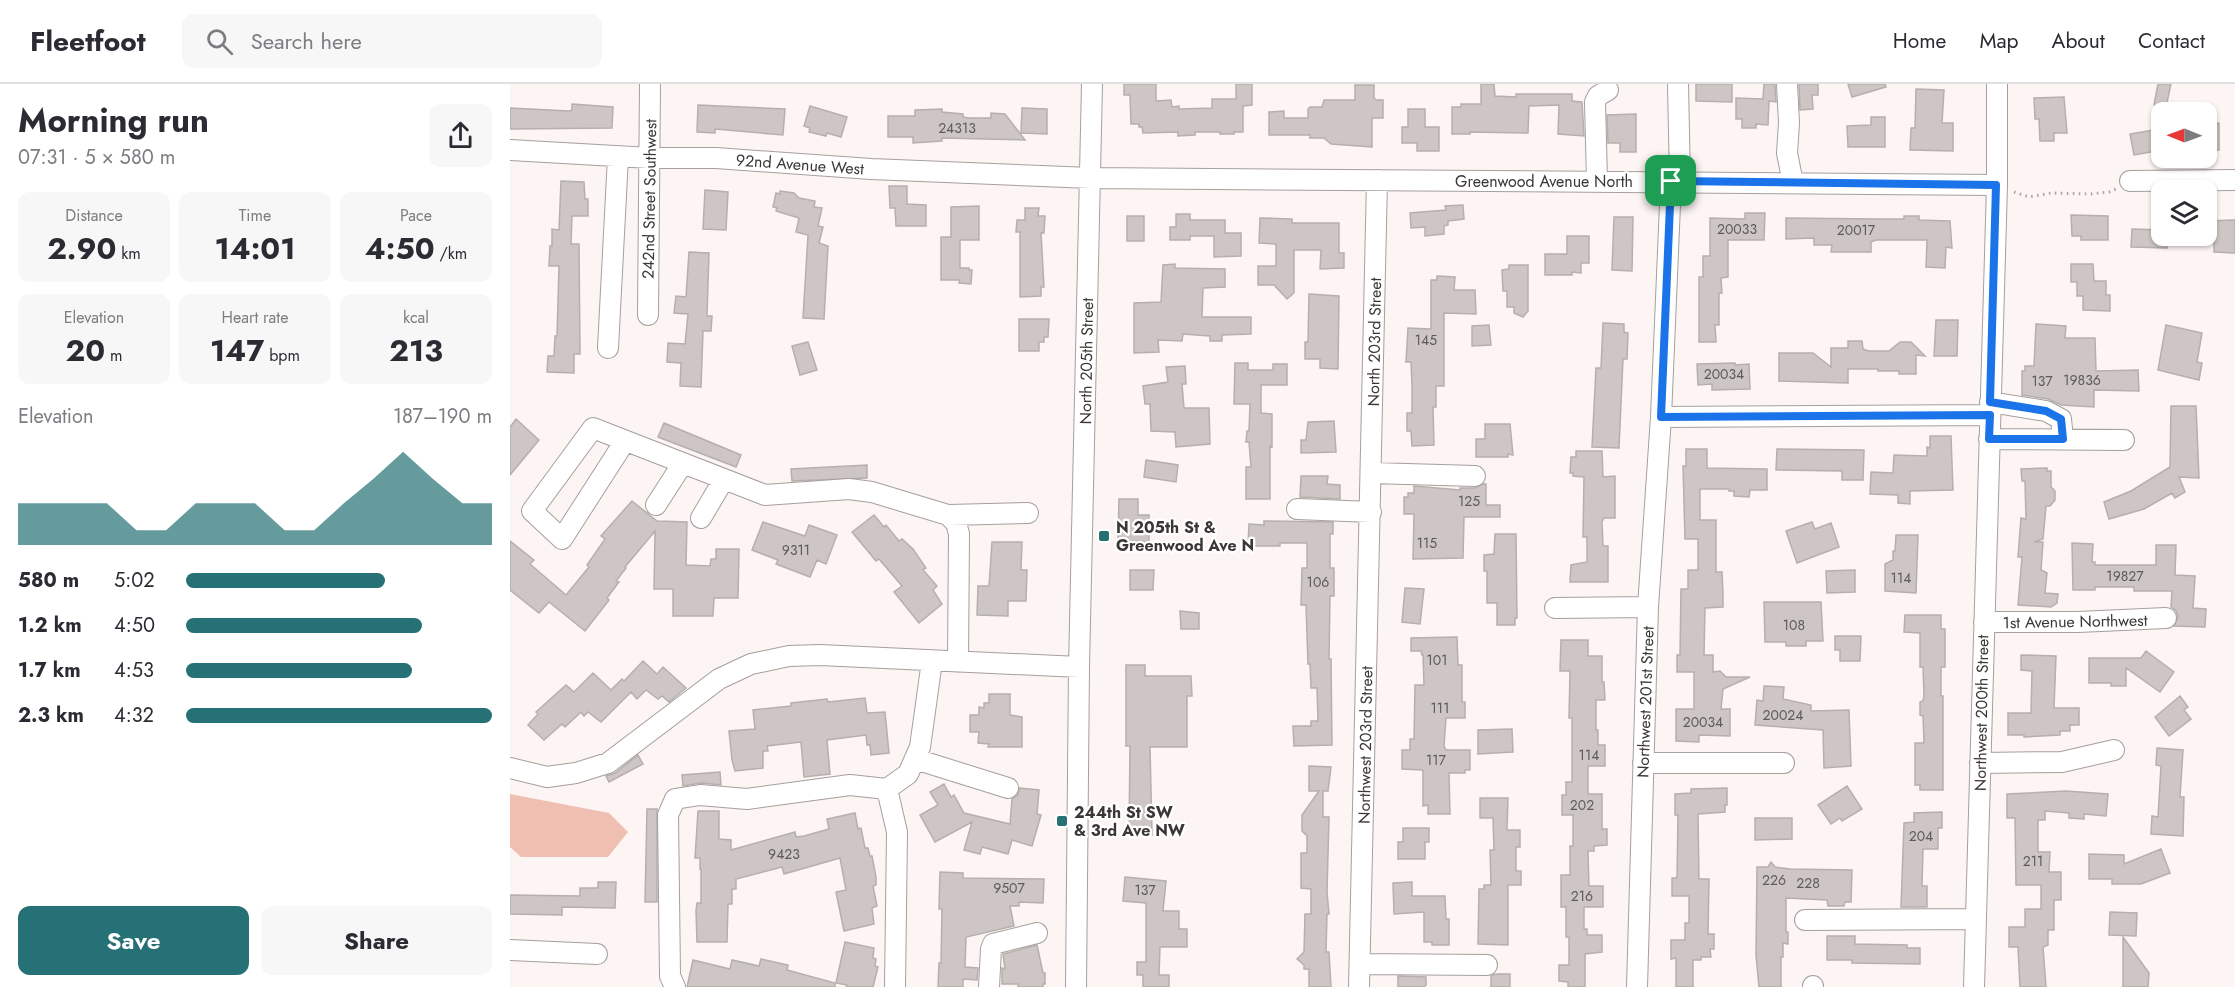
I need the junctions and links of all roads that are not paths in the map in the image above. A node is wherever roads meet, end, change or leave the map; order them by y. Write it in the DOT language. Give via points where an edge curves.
graph roads {
  1 [pos="650,84"];
  2 [pos="1092,84"];
  3 [pos="1678,84"];
  4 [pos="1787,84"];
  5 [pos="1997,84"];
  6 [pos="1608,90"];
  7 [pos="510,150"];
  8 [pos="618,157"];
  9 [pos="650,159"];
  10 [pos="1091,178"];
  11 [pos="1377,180"];
  12 [pos="2235,180"];
  13 [pos="1597,181"];
  14 [pos="1676,181"];
  15 [pos="2130,181"];
  16 [pos="1783,182"];
  17 [pos="1996,185"];
  18 [pos="648,315"];
  19 [pos="608,348"];
  20 [pos="1990,408"];
  21 [pos="1661,417"];
  22 [pos="1989,439"];
  23 [pos="2063,439"];
  24 [pos="2124,440"];
  25 [pos="625,441"];
  26 [pos="683,463"];
  27 [pos="1372,473"];
  28 [pos="1475,476"];
  29 [pos="724,479"];
  30 [pos="656,505"];
  31 [pos="1371,507"];
  32 [pos="1297,509"];
  33 [pos="1028,513"];
  34 [pos="948,515"];
  35 [pos="701,518"];
  36 [pos="1648,607"];
  37 [pos="1555,608"];
  38 [pos="2166,618"];
  39 [pos="1984,622"];
  40 [pos="932,661"];
  41 [pos="958,662"];
  42 [pos="1079,668"];
  43 [pos="2114,750"];
  44 [pos="915,759"];
  45 [pos="1643,763"];
  46 [pos="1784,763"];
  47 [pos="1980,763"];
  48 [pos="510,768"];
  49 [pos="1008,788"];
  50 [pos="887,789"];
  51 [pos="1976,919"];
  52 [pos="1805,920"];
  53 [pos="1037,933"];
  54 [pos="510,950"];
  55 [pos="597,954"];
  56 [pos="1360,964"];
  57 [pos="1487,965"];
  58 [pos="675,987"];
  59 [pos="894,987"];
  60 [pos="989,987"];
  61 [pos="1076,987"];
  62 [pos="1359,987"];
  63 [pos="1637,987"];
  64 [pos="1974,987"];
  1 -- 9 [label="street, 242nd Street Southwest"];
  2 -- 10 [label="street, North 205th Street"];
  3 -- 14 [label="street, Northwest 201st Street"];
  4 -- 16 [label="street" via="1789,123"];
  5 -- 17 [label="street, Northwest 200th Street"];
  6 -- 13 [label="street" via="1595,102"];
  7 -- 8 [label="street, 92nd Avenue West"];
  8 -- 9 [label="street, 92nd Avenue West"];
  8 -- 19 [label="street, 242nd Street Southwest"];
  9 -- 10 [label="street, 92nd Avenue West" via="716,158"];
  9 -- 18 [label="street, 242nd Street Southwest"];
  10 -- 11 [label="street, Greenwood Avenue North"];
  10 -- 42 [label="street, North 205th Street"];
  11 -- 13 [label="street, Greenwood Avenue North"];
  11 -- 27 [label="street, North 203rd Street"];
  12 -- 15 [label="street"];
  13 -- 14 [label="street, Greenwood Avenue North"];
  14 -- 16 [label="street, Greenwood Avenue North"];
  14 -- 21 [label="street, Northwest 201st Street"];
  16 -- 17 [label="street, Greenwood Avenue North"];
  17 -- 20 [label="street, Northwest 200th Street"];
  20 -- 21 [label="street"];
  20 -- 22 [label="street, Northwest 200th Street"];
  20 -- 23 [label="street" via="2046,411 2061,419"];
  21 -- 36 [label="street, Northwest 201st Street"];
  22 -- 23 [label="street"];
  22 -- 39 [label="street, Northwest 200th Street"];
  23 -- 24 [label="street"];
  25 -- 25 [label="street" via="593,428 532,511 562,539"];
  25 -- 26 [label="street"];
  26 -- 29 [label="street"];
  26 -- 30 [label="street"];
  27 -- 28 [label="street"];
  27 -- 31 [label="street, North 203rd Street"];
  29 -- 34 [label="street" via="765,495 849,489 872,492"];
  29 -- 35 [label="street"];
  31 -- 32 [label="street"];
  31 -- 56 [label="street, Northwest 203rd Street"];
  33 -- 34 [label="street"];
  34 -- 41 [label="street" via="959,534"];
  36 -- 37 [label="street"];
  36 -- 45 [label="street, Northwest 201st Street"];
  38 -- 39 [label="street, 1st Avenue Northwest"];
  39 -- 47 [label="street, Northwest 200th Street"];
  40 -- 41 [label="street"];
  40 -- 44 [label="street"];
  40 -- 48 [label="street" via="820,655 789,656 751,664 719,679 608,763 547,777"];
  41 -- 42 [label="street"];
  42 -- 61 [label="street, North 205th Street"];
  43 -- 47 [label="street" via="2062,762"];
  44 -- 49 [label="street"];
  44 -- 50 [label="street" via="908,774"];
  45 -- 46 [label="street"];
  45 -- 63 [label="street, Northwest 201st Street"];
  47 -- 51 [label="street, Northwest 200th Street"];
  50 -- 58 [label="street" via="850,785 747,799 700,795 675,799 668,815 670,976"];
  50 -- 59 [label="street" via="897,831"];
  51 -- 52 [label="street"];
  51 -- 64 [label="street, Northwest 200th Street"];
  53 -- 60 [label="street" via="993,944"];
  54 -- 55 [label="street"];
  56 -- 57 [label="street"];
  56 -- 62 [label="street, Northwest 203rd Street"];
}
